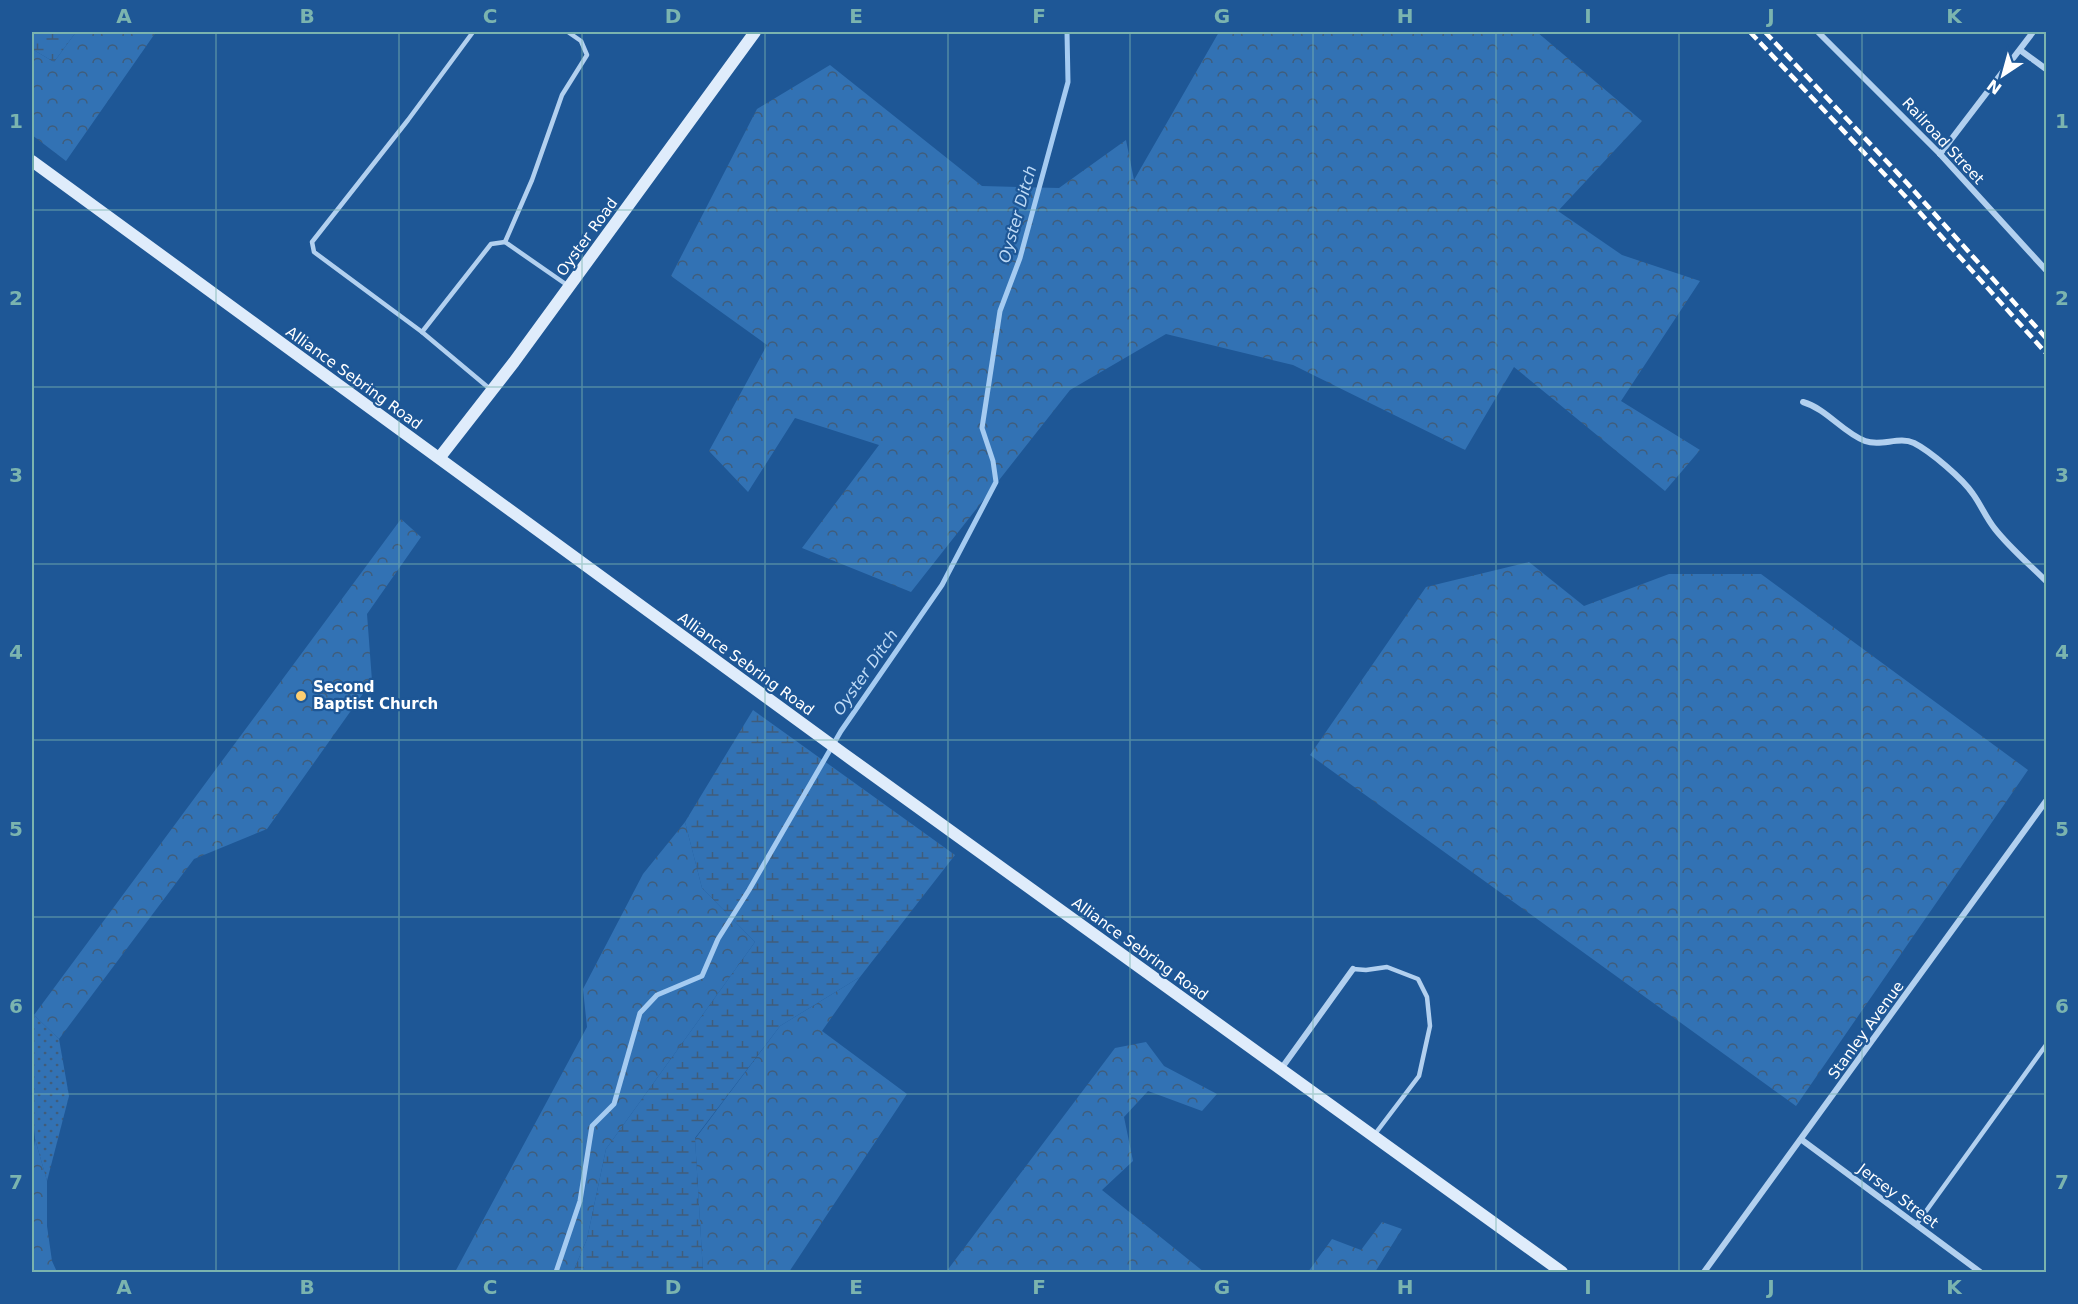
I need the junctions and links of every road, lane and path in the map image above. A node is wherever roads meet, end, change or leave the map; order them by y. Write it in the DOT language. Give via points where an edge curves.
graph roads {
  1 [pos="473,32"];
  2 [pos="568,32"];
  3 [pos="755,32"];
  4 [pos="1818,32"];
  5 [pos="2033,32"];
  6 [pos="2020,50"];
  7 [pos="2046,69"];
  8 [pos="1940,154"];
  9 [pos="32,161"];
  10 [pos="505,242"];
  11 [pos="2046,270"];
  12 [pos="569,286"];
  13 [pos="422,332"];
  14 [pos="492,391"];
  15 [pos="1803,402"];
  16 [pos="440,458"];
  17 [pos="2046,581"];
  18 [pos="2046,801"];
  19 [pos="1353,969"];
  20 [pos="2046,1045"];
  21 [pos="1281,1069"];
  22 [pos="1374,1136"];
  23 [pos="1802,1140"];
  24 [pos="1916,1225"];
  25 [pos="1562,1272"];
  26 [pos="1704,1272"];
  27 [pos="1980,1272"];
  1 -- 13 [label="lane" via="312,242 314,252"];
  2 -- 10 [label="lane" via="581,41 587,55 562,95"];
  3 -- 12 [label="street, Oyster Road"];
  4 -- 8 [label="street, Railroad Street"];
  5 -- 6 [label="street"];
  6 -- 7 [label="street"];
  6 -- 8 [label="street"];
  8 -- 11 [label="street, Railroad Street"];
  9 -- 16 [label="street, Alliance Sebring Road"];
  10 -- 12 [label="lane"];
  10 -- 13 [label="lane" via="491,244"];
  12 -- 14 [label="street, Oyster Road"];
  13 -- 14 [label="lane"];
  14 -- 16 [label="street, Oyster Road"];
  15 -- 17 [label="street" via="1814,405 1863,441 1874,444 1902,440 1922,447 1965,483 1996,531"];
  16 -- 21 [label="street, Alliance Sebring Road"];
  18 -- 23 [label="street, Stanley Avenue"];
  19 -- 21 [label="street"];
  19 -- 22 [label="lane" via="1387,967 1418,979 1427,997 1430,1026 1419,1076"];
  20 -- 24 [label="lane"];
  21 -- 22 [label="street, Alliance Sebring Road"];
  22 -- 25 [label="street, Alliance Sebring Road"];
  23 -- 24 [label="street, Jersey Street"];
  23 -- 26 [label="street, Stanley Avenue"];
  24 -- 27 [label="street, Jersey Street"];
}
